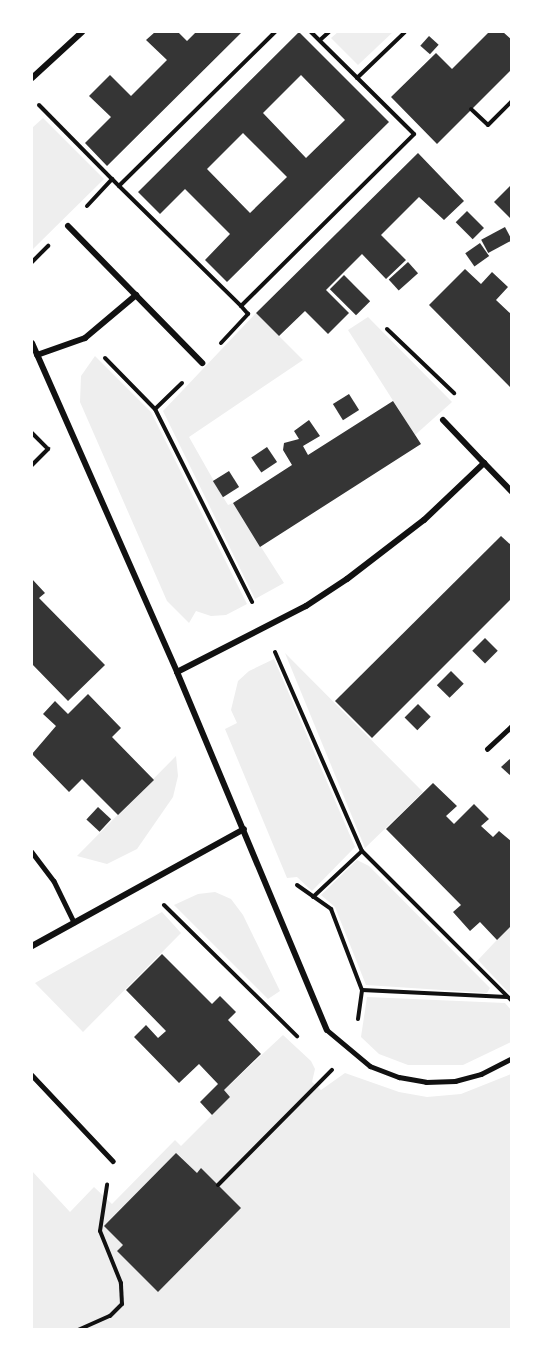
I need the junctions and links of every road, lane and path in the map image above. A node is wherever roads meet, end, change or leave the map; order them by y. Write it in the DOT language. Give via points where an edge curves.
graph roads {
  1 [pos="82,32"];
  2 [pos="275,32"];
  3 [pos="311,32"];
  4 [pos="329,32"];
  5 [pos="405,32"];
  6 [pos="320,40"];
  7 [pos="32,78"];
  8 [pos="357,78"];
  9 [pos="32,97"];
  10 [pos="512,101"];
  11 [pos="471,109"];
  12 [pos="112,179"];
  13 [pos="68,226"];
  14 [pos="135,295"];
  15 [pos="241,306"];
  16 [pos="387,330"];
  17 [pos="85,338"];
  18 [pos="32,343"];
  19 [pos="37,355"];
  20 [pos="202,363"];
  21 [pos="155,409"];
  22 [pos="443,420"];
  23 [pos="48,449"];
  24 [pos="484,463"];
  25 [pos="32,465"];
  26 [pos="512,492"];
  27 [pos="265,628"];
  28 [pos="177,672"];
  29 [pos="512,726"];
  30 [pos="487,750"];
  31 [pos="244,829"];
  32 [pos="362,851"];
  33 [pos="32,852"];
  34 [pos="144,885"];
  35 [pos="269,891"];
  36 [pos="313,897"];
  37 [pos="74,922"];
  38 [pos="32,946"];
  39 [pos="362,990"];
  40 [pos="507,997"];
  41 [pos="512,1001"];
  42 [pos="327,1030"];
  43 [pos="306,1045"];
  44 [pos="346,1049"];
  45 [pos="512,1058"];
  46 [pos="323,1062"];
  47 [pos="332,1070"];
  48 [pos="32,1075"];
  49 [pos="113,1161"];
  50 [pos="218,1185"];
  51 [pos="78,1329"];
  1 -- 7 [label="street"];
  2 -- 15 [label="path" via="119,186"];
  3 -- 6 [label="path"];
  4 -- 6 [label="path"];
  5 -- 8 [label="path"];
  6 -- 8 [label="path"];
  8 -- 15 [label="path" via="414,134"];
  9 -- 12 [label="path"];
  10 -- 11 [label="path" via="488,125"];
  13 -- 14 [label="street"];
  14 -- 17 [label="street"];
  14 -- 20 [label="street"];
  15 -- 20 [label="path" via="248,314"];
  16 -- 22 [label="path" via="464,402"];
  17 -- 19 [label="street"];
  17 -- 21 [label="path"];
  18 -- 19 [label="street"];
  19 -- 28 [label="street"];
  20 -- 21 [label="path"];
  21 -- 27 [label="path"];
  22 -- 24 [label="street"];
  23 -- 25 [label="path"];
  24 -- 26 [label="street"];
  24 -- 27 [label="street" via="385,552 306,606"];
  27 -- 28 [label="street"];
  27 -- 32 [label="path"];
  28 -- 31 [label="street"];
  29 -- 30 [label="lane"];
  31 -- 34 [label="street"];
  31 -- 35 [label="street"];
  32 -- 36 [label="path"];
  32 -- 40 [label="path"];
  33 -- 37 [label="lane" via="54,881"];
  34 -- 37 [label="street"];
  34 -- 43 [label="path"];
  35 -- 36 [label="path" via="293,882"];
  35 -- 42 [label="street"];
  36 -- 39 [label="path" via="331,909"];
  37 -- 38 [label="street"];
  39 -- 40 [label="path"];
  39 -- 44 [label="path" via="356,1033"];
  40 -- 41 [label="path"];
  42 -- 44 [label="lane"];
  44 -- 45 [label="lane" via="370,1066 426,1082 472,1077"];
  44 -- 47 [label="path"];
  46 -- 47 [label="path"];
  47 -- 50 [label="path"];
  48 -- 49 [label="lane"];
  49 -- 51 [label="path" via="100,1231 121,1283 122,1304 110,1316"];
}
